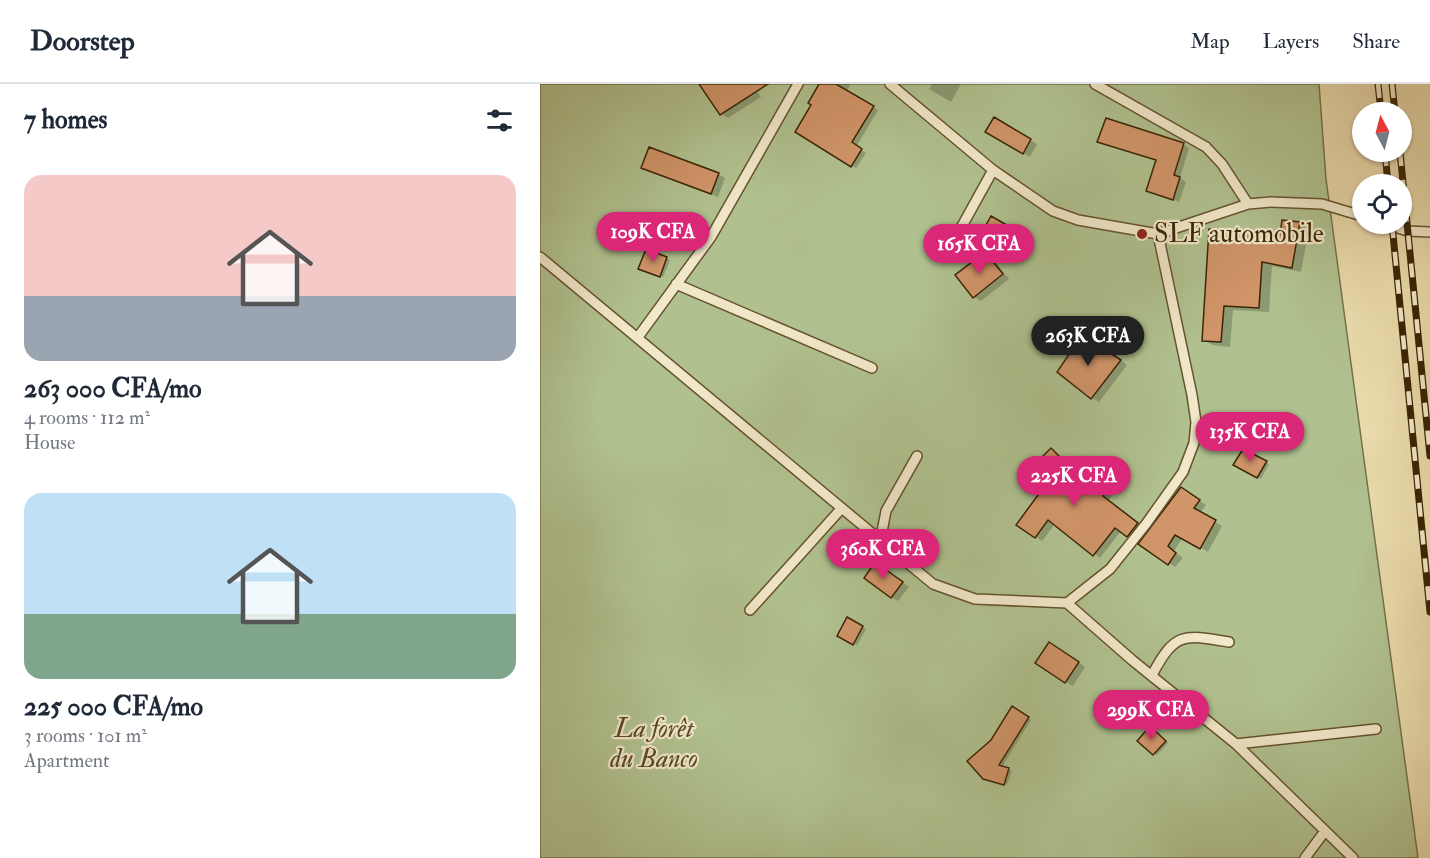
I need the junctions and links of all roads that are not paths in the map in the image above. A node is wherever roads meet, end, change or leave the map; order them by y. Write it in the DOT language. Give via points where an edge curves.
graph roads {
  1 [pos="798,84"];
  2 [pos="890,84"];
  3 [pos="1095,84"];
  4 [pos="993,171"];
  5 [pos="1248,204"];
  6 [pos="1352,213"];
  7 [pos="1412,231"];
  8 [pos="1430,232"];
  9 [pos="1158,234"];
  10 [pos="945,256"];
  11 [pos="540,257"];
  12 [pos="676,284"];
  13 [pos="638,337"];
  14 [pos="872,368"];
  15 [pos="917,456"];
  16 [pos="841,509"];
  17 [pos="880,542"];
  18 [pos="1067,603"];
  19 [pos="750,610"];
  20 [pos="1229,642"];
  21 [pos="1152,675"];
  22 [pos="1376,729"];
  23 [pos="1236,744"];
  24 [pos="1325,831"];
  25 [pos="1305,858"];
  26 [pos="1353,858"];
  1 -- 12 [label="lane" via="711,237"];
  2 -- 4 [label="lane"];
  3 -- 5 [label="lane" via="1206,147"];
  4 -- 9 [label="lane" via="1053,211"];
  4 -- 10 [label="lane"];
  5 -- 6 [label="lane" via="1322,204"];
  5 -- 9 [label="lane"];
  7 -- 8 [label="lane"];
  9 -- 18 [label="lane" via="1192,395 1194,443 1183,472 1146,524 1110,569"];
  11 -- 13 [label="lane"];
  12 -- 13 [label="lane"];
  12 -- 14 [label="lane"];
  13 -- 16 [label="lane"];
  15 -- 17 [label="lane" via="886,511"];
  16 -- 17 [label="lane"];
  16 -- 19 [label="lane"];
  17 -- 18 [label="lane" via="933,584 975,599"];
  18 -- 21 [label="lane"];
  20 -- 21 [label="lane" via="1197,636 1172,643"];
  21 -- 23 [label="lane"];
  22 -- 23 [label="lane"];
  23 -- 24 [label="lane"];
  24 -- 25 [label="lane"];
  24 -- 26 [label="lane"];
}
